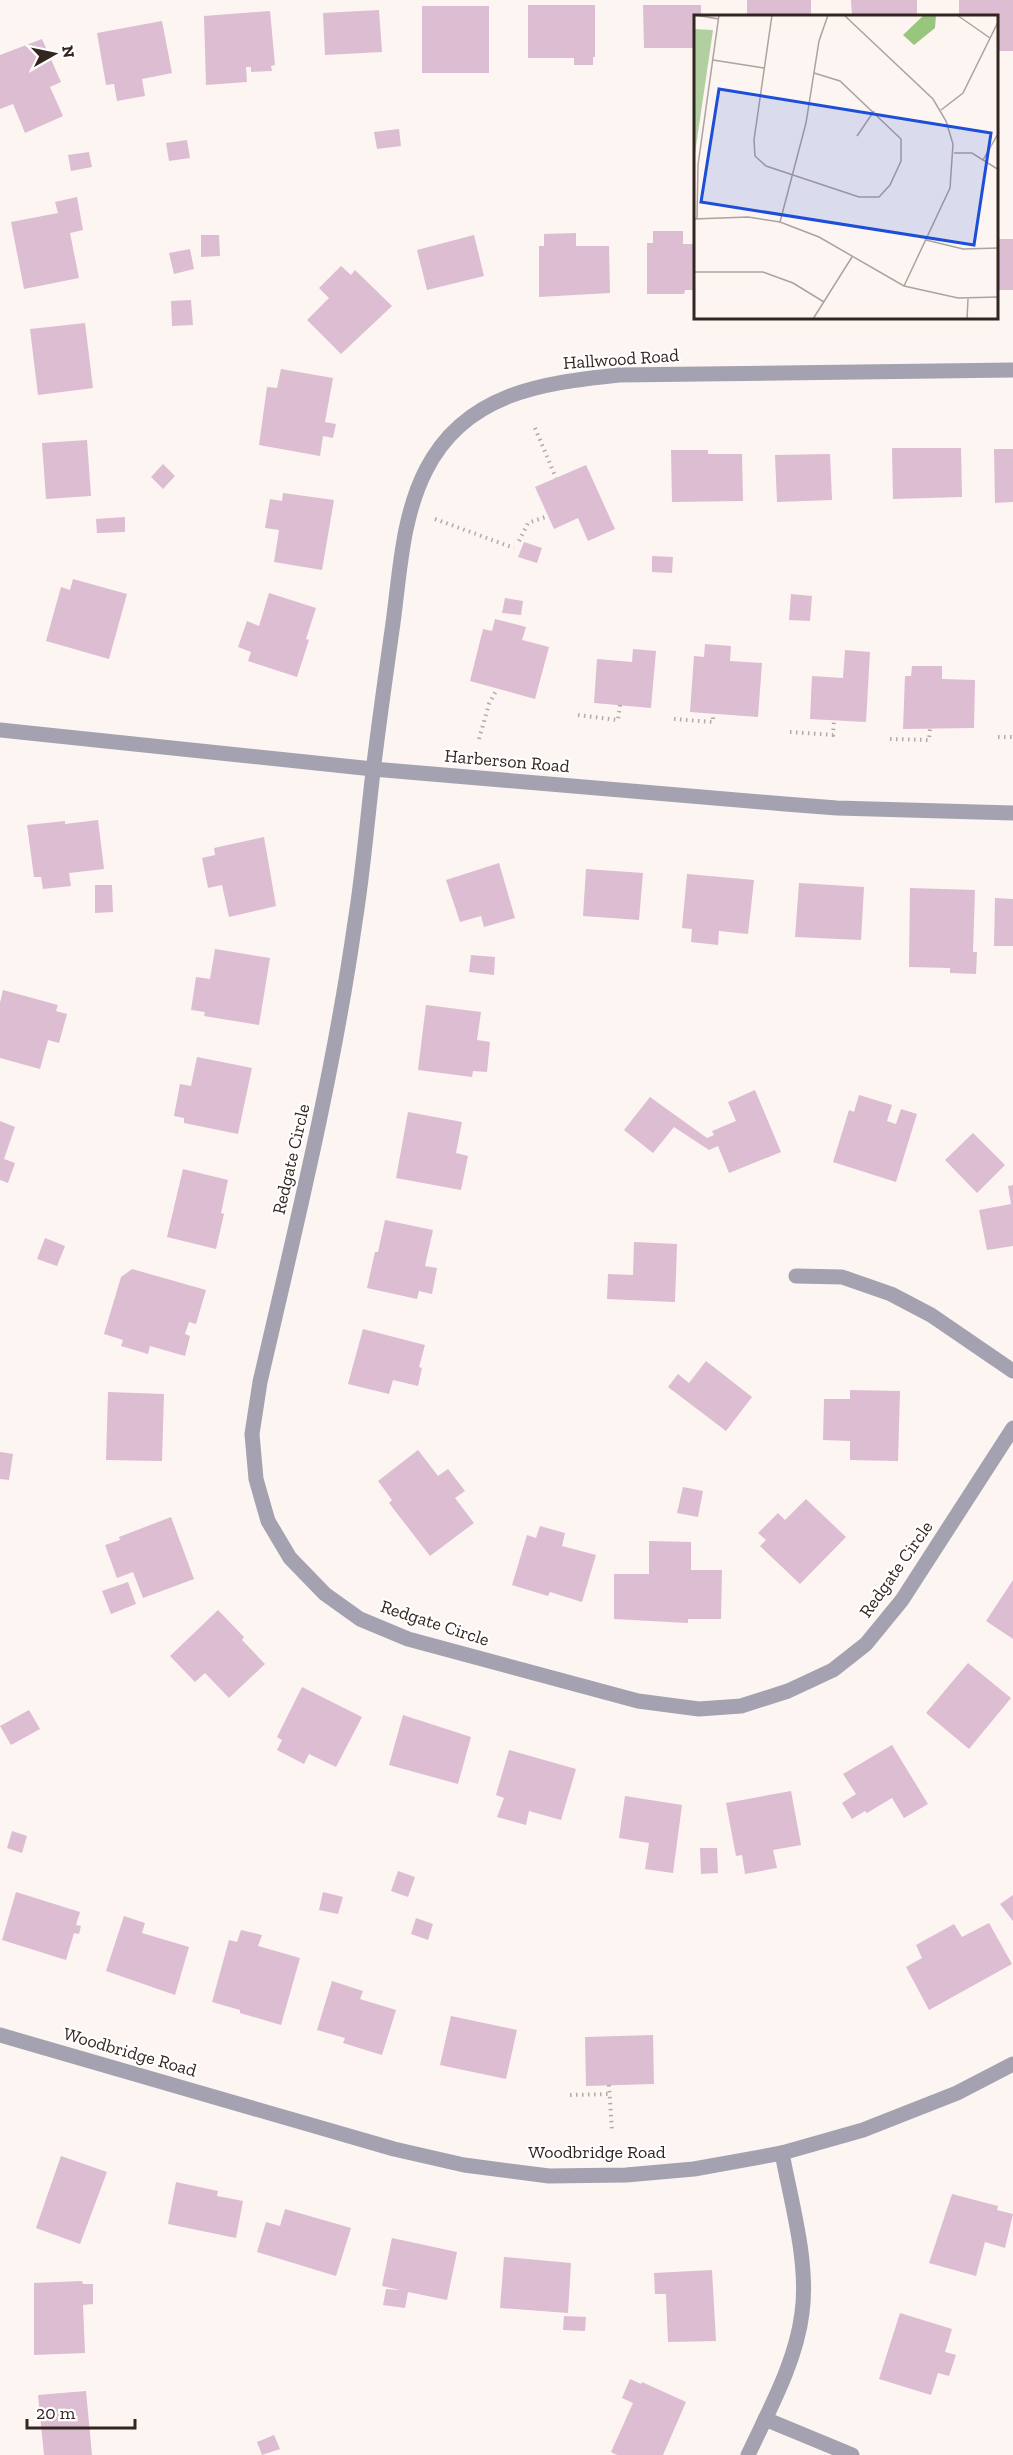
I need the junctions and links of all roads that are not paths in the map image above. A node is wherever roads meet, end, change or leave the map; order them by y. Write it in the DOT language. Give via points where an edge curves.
graph roads {
  1 [pos="1013,370"];
  2 [pos="0,730"];
  3 [pos="373,769"];
  4 [pos="1013,813"];
  5 [pos="796,1276"];
  6 [pos="1013,1371"];
  7 [pos="1013,1428"];
  8 [pos="0,2035"];
  9 [pos="1013,2064"];
  10 [pos="782,2152"];
  11 [pos="765,2419"];
  12 [pos="748,2455"];
  13 [pos="852,2455"];
  1 -- 3 [label="street, Hallwood Road" via="619,375 522,390 481,409 451,435 426,470 407,524"];
  2 -- 3 [label="street, Harberson Road"];
  3 -- 4 [label="street, Harberson Road" via="837,808"];
  3 -- 7 [label="street, Redgate Circle" via="356,919 336,1045 260,1382 252,1434 256,1479 268,1521 290,1558 324,1594 360,1619 408,1639 638,1701 699,1709 741,1706 833,1670 866,1644 902,1600"];
  5 -- 6 [label="street" via="842,1277 891,1294 932,1315"];
  8 -- 10 [label="street, Woodbridge Road" via="464,2165 549,2176 626,2175 694,2169"];
  9 -- 10 [label="street, Woodbridge Road" via="957,2093 863,2130"];
  10 -- 11 [label="street" via="803,2270 802,2312 793,2353"];
  11 -- 12 [label="street"];
  11 -- 13 [label="street"];
}
